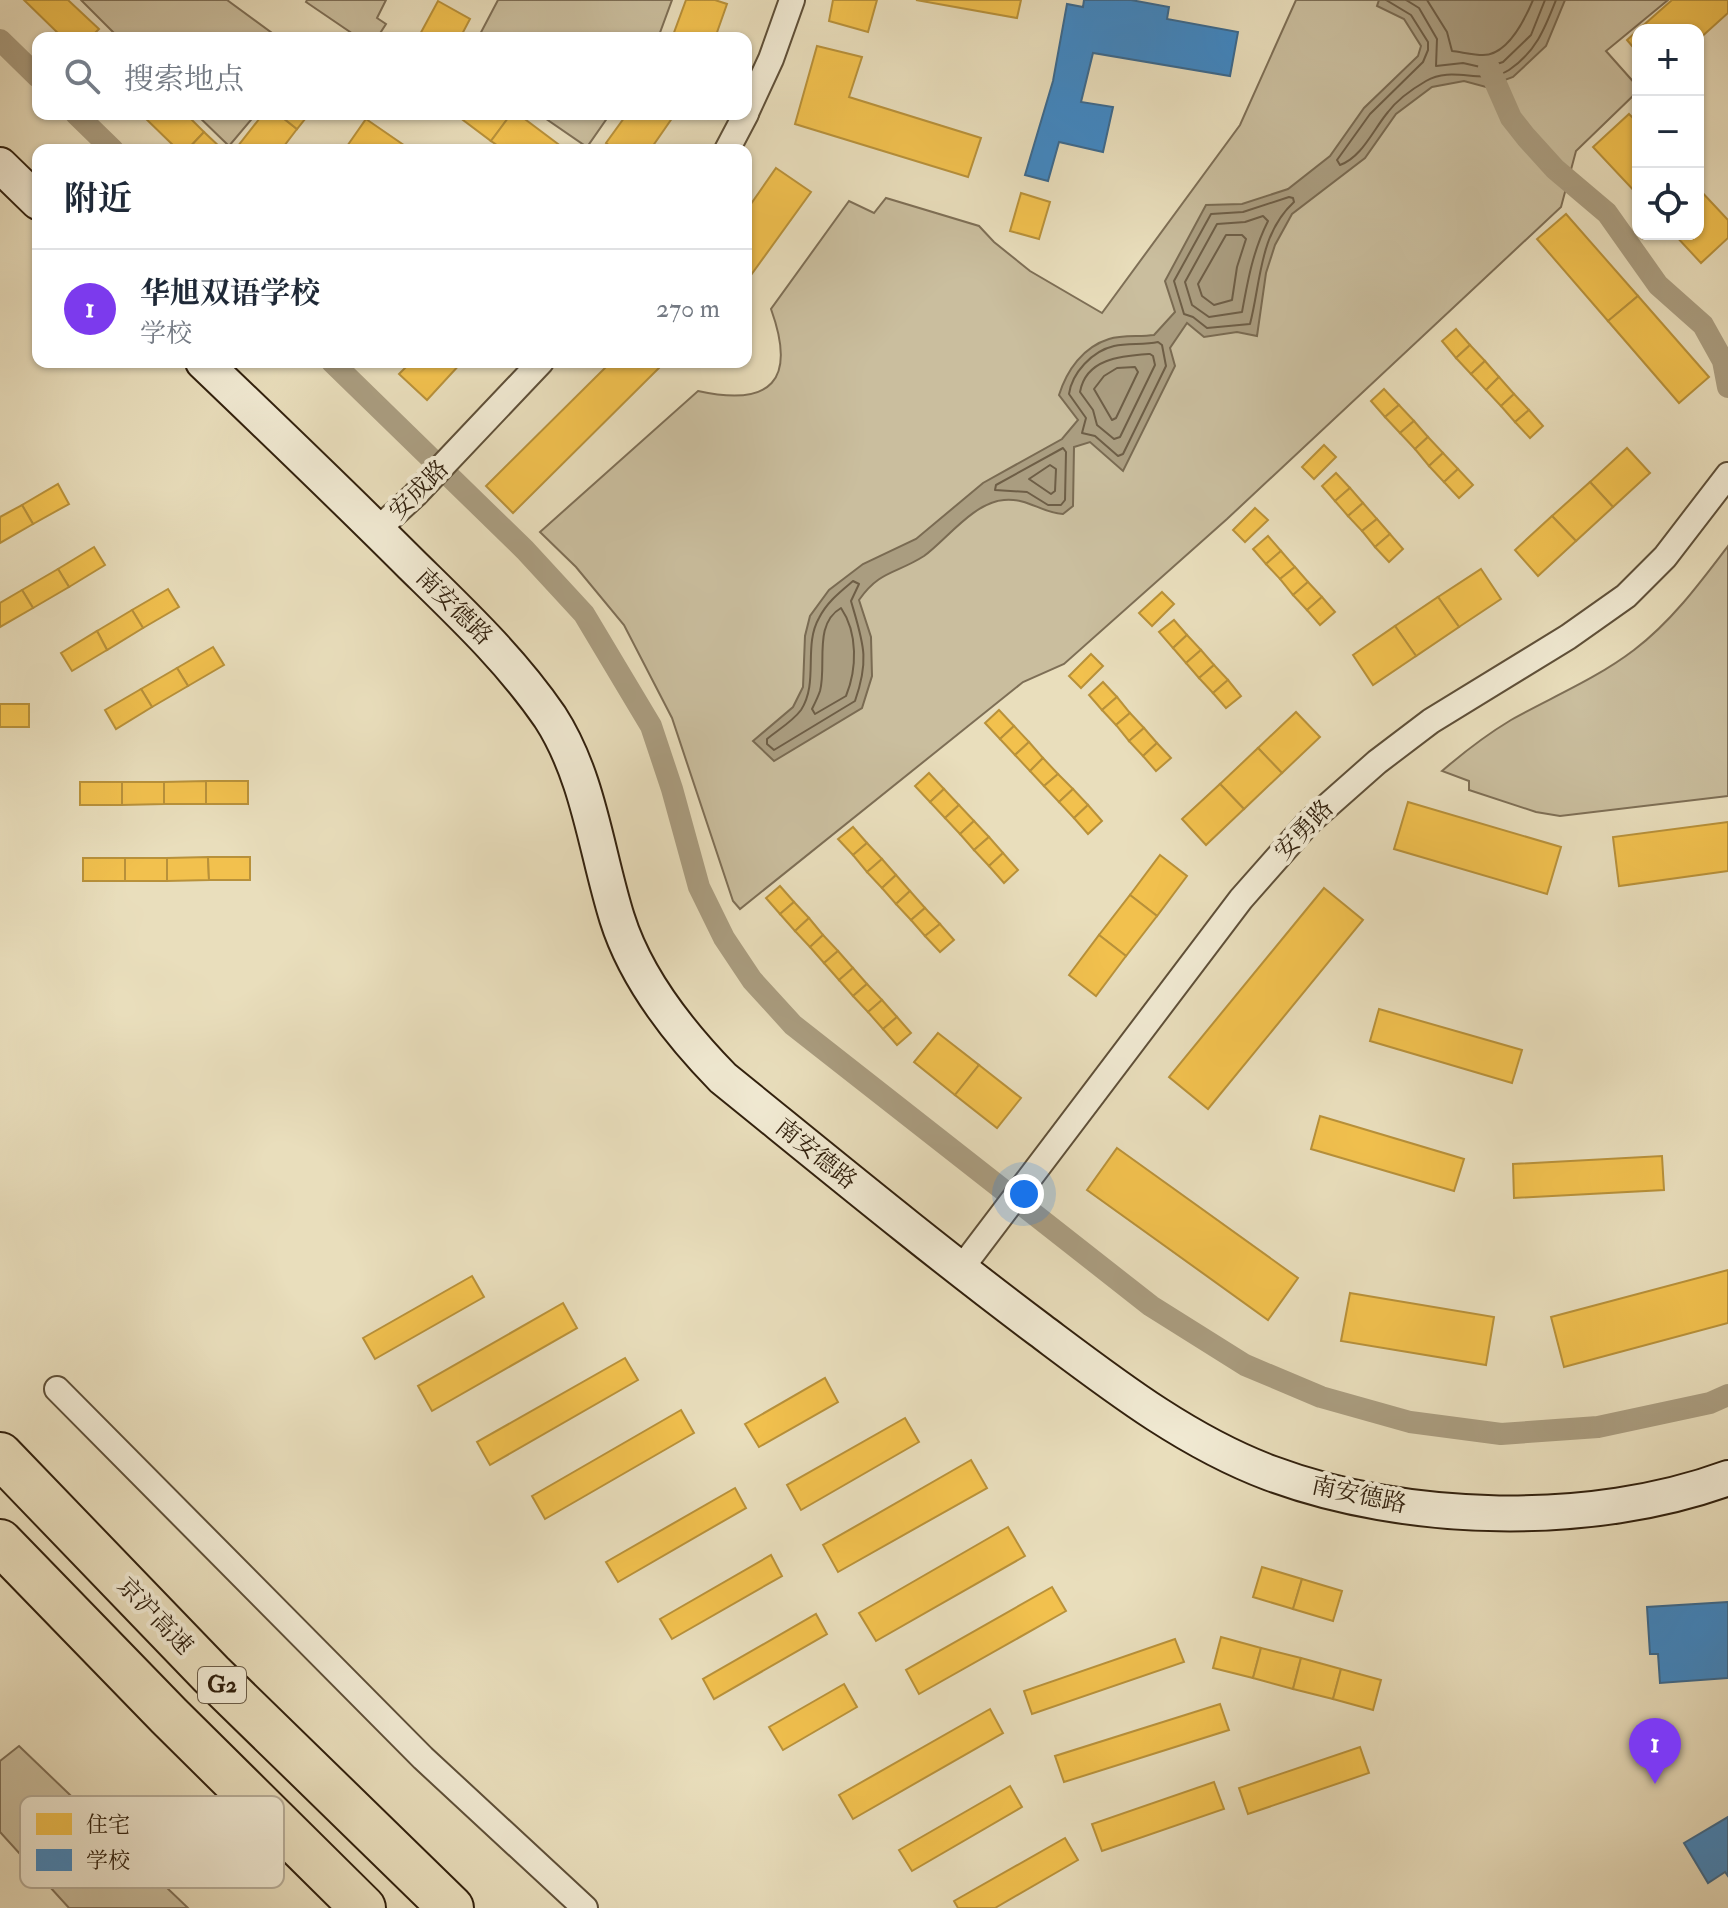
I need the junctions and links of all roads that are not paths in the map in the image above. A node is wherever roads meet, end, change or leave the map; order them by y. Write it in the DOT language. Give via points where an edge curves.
graph roads {
  1 [pos="792,0"];
  2 [pos="752,101"];
  3 [pos="743,120"];
  4 [pos="730,144"];
  5 [pos="0,165"];
  6 [pos="32,196"];
  7 [pos="209,368"];
  8 [pos="535,368"];
  9 [pos="1728,475"];
  10 [pos="377,530"];
  11 [pos="960,1270"];
  12 [pos="57,1389"];
  13 [pos="0,1455"];
  14 [pos="1728,1478"];
  15 [pos="0,1542"];
  16 [pos="250,1796"];
  17 [pos="284,1830"];
  18 [pos="363,1908"];
  19 [pos="451,1908"];
  20 [pos="585,1908"];
  1 -- 2 [label="street"];
  3 -- 4 [label="street"];
  5 -- 6 [label="street"];
  7 -- 10 [label="street, 南安德路"];
  8 -- 10 [label="street, 安成路"];
  9 -- 11 [label="street, 安勇路" via="1665,557 1626,596 1431,721 1308,823 1241,899"];
  10 -- 11 [label="street, 南安德路" via="485,637 551,719 589,810 618,922 659,1001 688,1042 723,1078"];
  11 -- 14 [label="street, 南安德路" via="1187,1433 1271,1474 1334,1492 1468,1513 1550,1513 1632,1504"];
  12 -- 20 [label="street" via="412,1747"];
  13 -- 19 [label="highway, 京沪高速 / G2" via="211,1674"];
  15 -- 16 [label="highway, G2"];
  17 -- 18 [label="highway, G2"];
}
